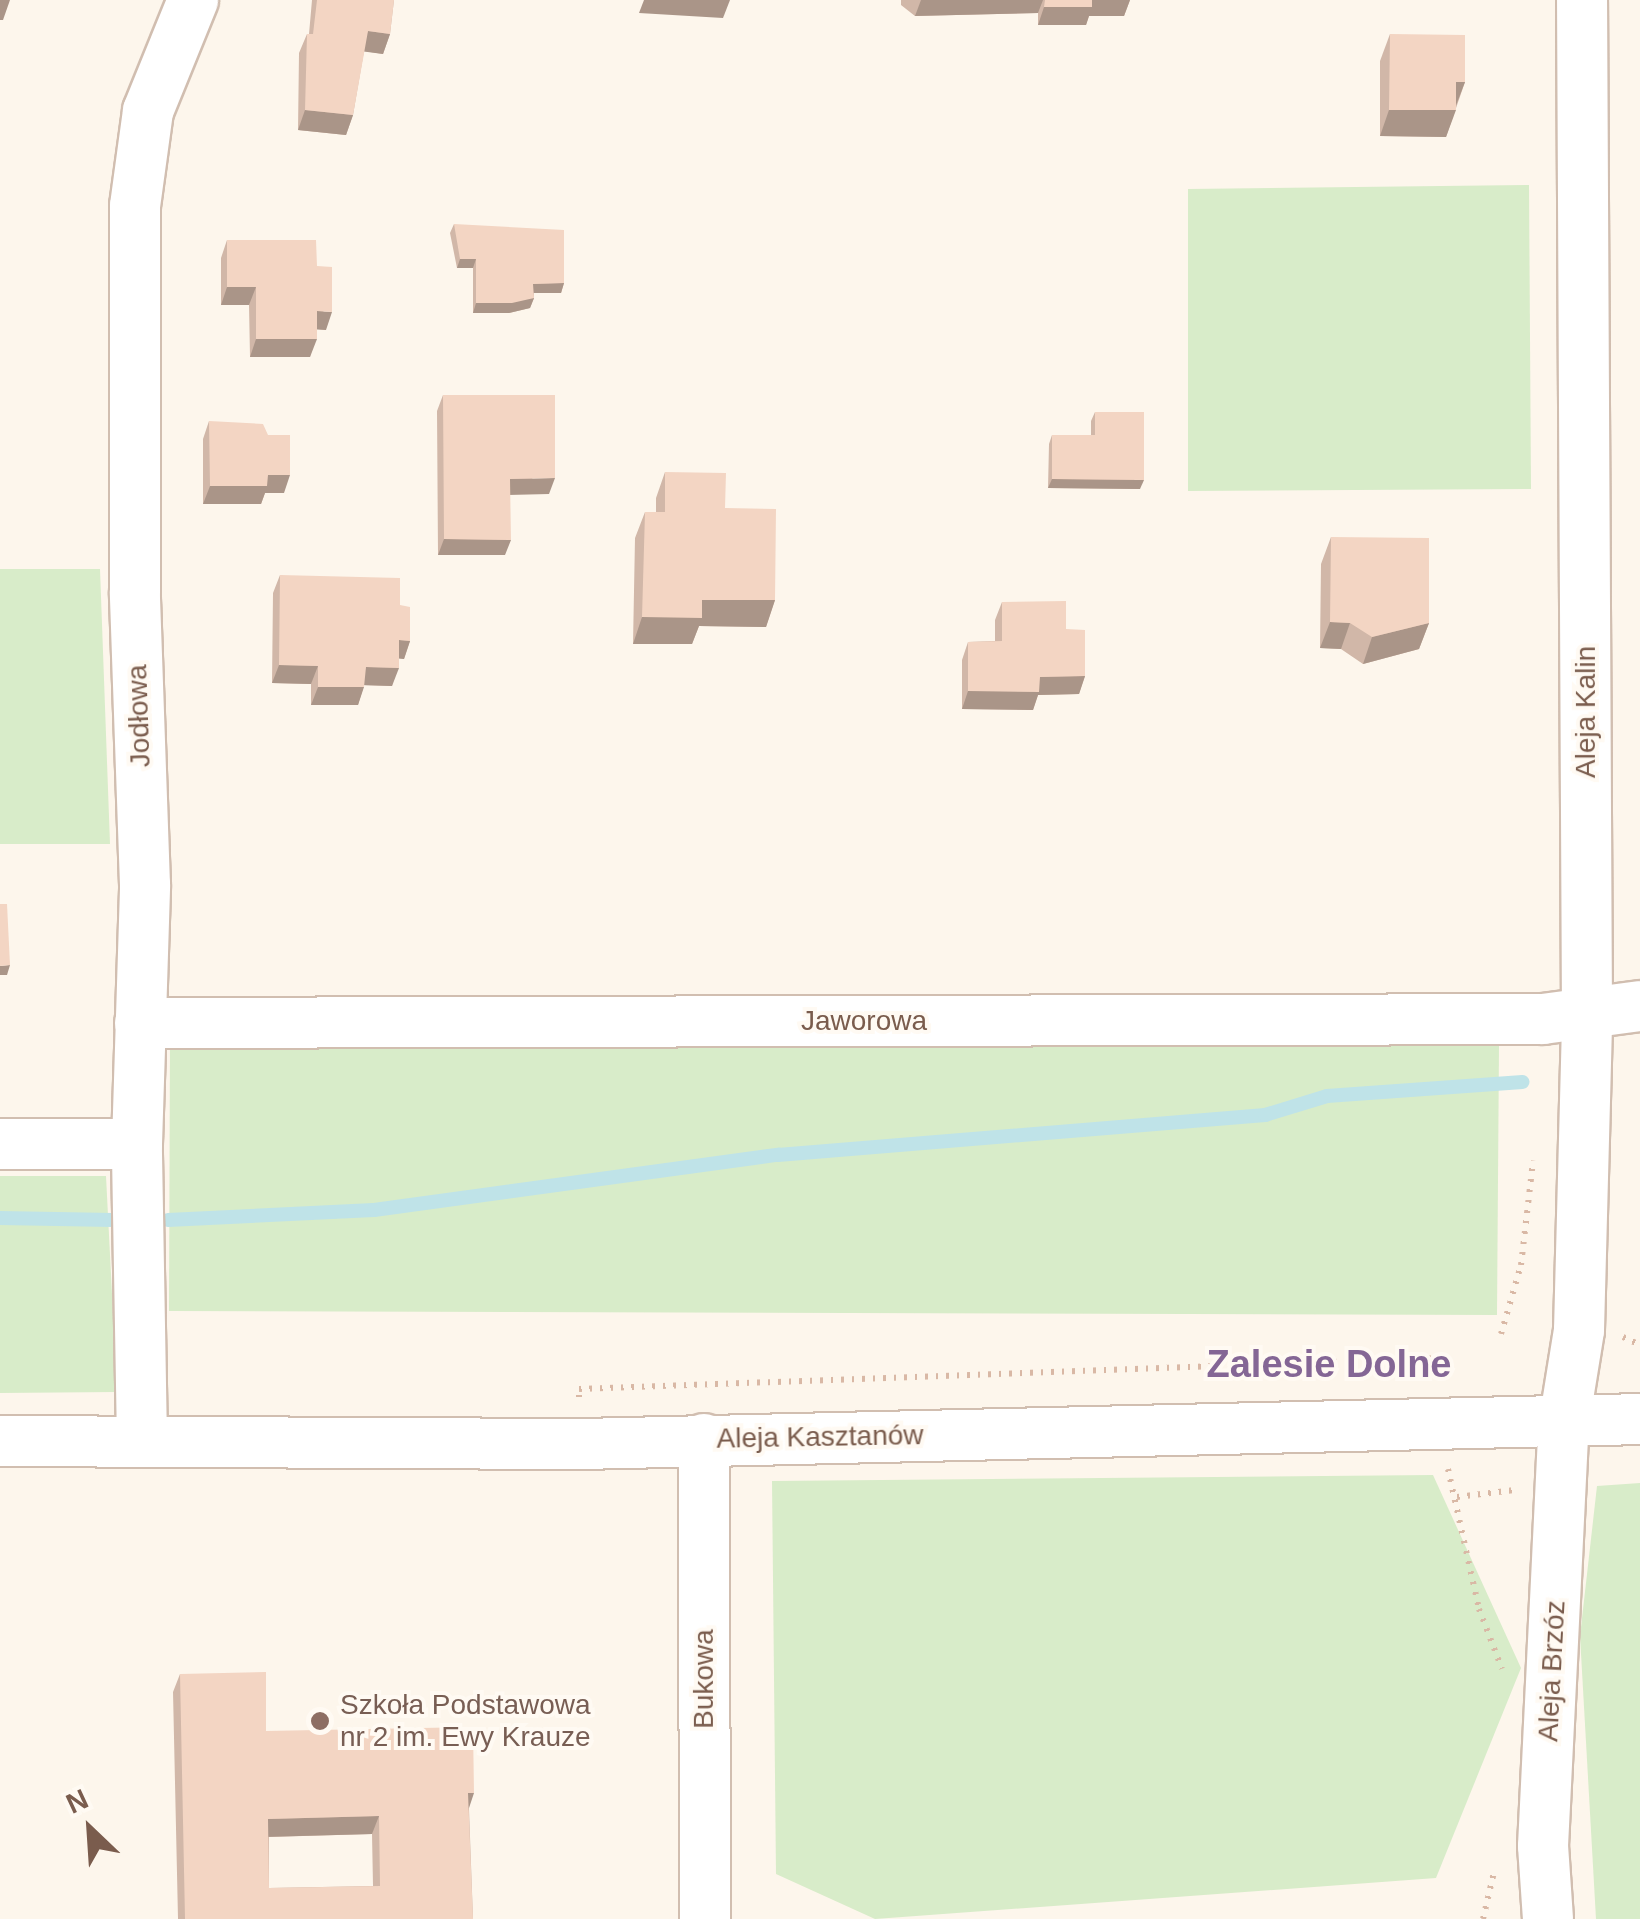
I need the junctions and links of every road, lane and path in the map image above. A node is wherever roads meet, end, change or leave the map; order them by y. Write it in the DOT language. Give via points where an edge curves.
graph roads {
  1 [pos="193,0"];
  2 [pos="1582,0"];
  3 [pos="1640,1006"];
  4 [pos="1587,1016"];
  5 [pos="140,1023"];
  6 [pos="0,1144"];
  7 [pos="137,1144"];
  8 [pos="1442,1358"];
  9 [pos="579,1389"];
  10 [pos="1640,1419"];
  11 [pos="1564,1423"];
  12 [pos="704,1439"];
  13 [pos="0,1441"];
  14 [pos="142,1441"];
  15 [pos="1441,1450"];
  16 [pos="1507,1684"];
  17 [pos="704,1919"];
  18 [pos="1548,1919"];
  1 -- 5 [label="street, Jodłowa" via="148,111 135,206"];
  2 -- 4 [label="street, Aleja Kalin"];
  3 -- 4 [label="street, Jaworowa"];
  4 -- 5 [label="street, Jaworowa"];
  4 -- 11 [label="street, Aleja Kalin" via="1579,1330"];
  5 -- 7 [label="street, Jodłowa"];
  6 -- 7 [label="street"];
  7 -- 14 [label="street, Jodłowa"];
  8 -- 9 [label="path"];
  10 -- 11 [label="street, Aleja Kasztanów"];
  11 -- 12 [label="street, Aleja Kasztanów"];
  11 -- 18 [label="street, Aleja Brzóz" via="1544,1846"];
  12 -- 14 [label="street, Aleja Kasztanów"];
  12 -- 17 [label="street, Bukowa"];
  13 -- 14 [label="street, Aleja Kasztanów"];
  15 -- 16 [label="path" via="1479,1609"];
}
